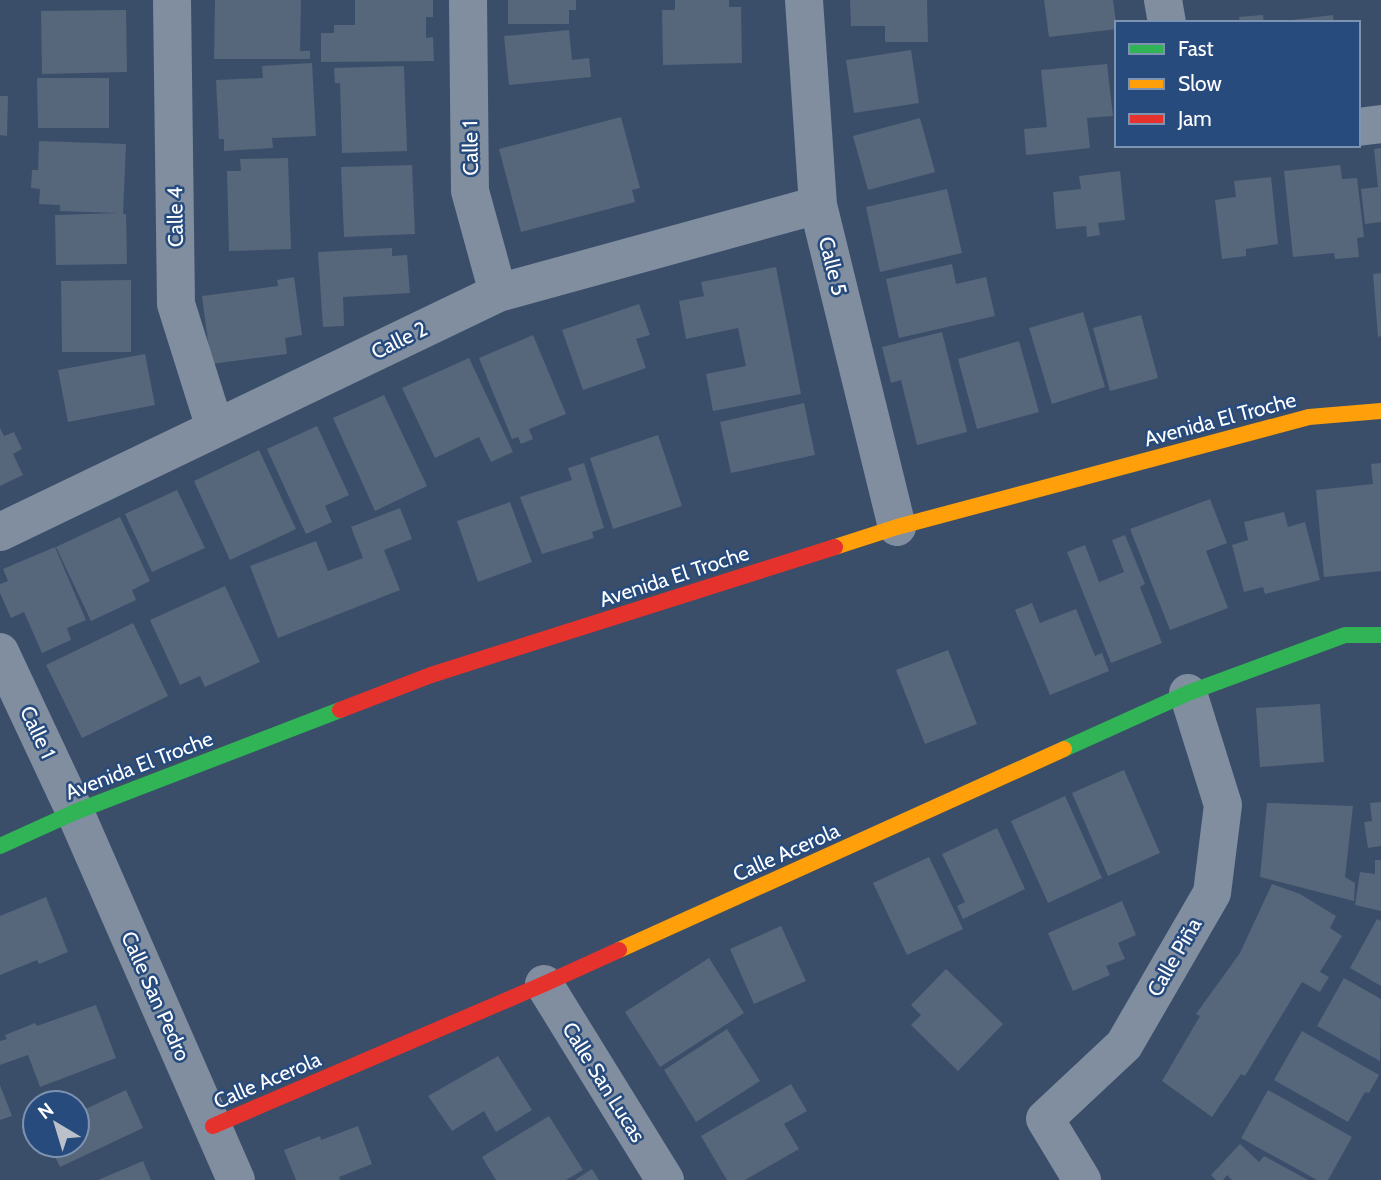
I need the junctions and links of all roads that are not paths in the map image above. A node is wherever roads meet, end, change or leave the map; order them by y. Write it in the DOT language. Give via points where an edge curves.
graph roads {
  1 [pos="172,0"];
  2 [pos="468,0"];
  3 [pos="804,0"];
  4 [pos="1163,0"];
  5 [pos="1167,21"];
  6 [pos="1381,124"];
  7 [pos="1360,127"];
  8 [pos="818,205"];
  9 [pos="498,293"];
  10 [pos="1381,411"];
  11 [pos="215,428"];
  12 [pos="897,527"];
  13 [pos="0,531"];
  14 [pos="1381,635"];
  15 [pos="0,652"];
  16 [pos="1188,693"];
  17 [pos="75,812"];
  18 [pos="0,846"];
  19 [pos="544,984"];
  20 [pos="213,1126"];
  21 [pos="236,1180"];
  22 [pos="665,1180"];
  23 [pos="1082,1180"];
  1 -- 11 [label="street, Calle 4" via="176,304"];
  2 -- 9 [label="street, Calle 1" via="470,191"];
  3 -- 8 [label="street, Calle 5"];
  4 -- 5 [label="street"];
  6 -- 7 [label="street"];
  8 -- 9 [label="street, Calle 2"];
  8 -- 12 [label="street, Calle 5"];
  9 -- 11 [label="street, Calle 2"];
  10 -- 12 [label="street, Avenida El Troche" via="1310,417"];
  11 -- 13 [label="street, Calle 2"];
  12 -- 17 [label="street, Avenida El Troche" via="431,675"];
  14 -- 16 [label="street, Calle Acerola" via="1345,635"];
  15 -- 17 [label="street, Calle 1"];
  16 -- 19 [label="street, Calle Acerola"];
  16 -- 23 [label="street, Calle Piña" via="1223,805 1212,893 1124,1045 1045,1119"];
  17 -- 18 [label="street, Avenida El Troche"];
  17 -- 20 [label="street, Calle San Pedro"];
  19 -- 20 [label="street, Calle Acerola"];
  19 -- 22 [label="street, Calle San Lucas"];
  20 -- 21 [label="street, Calle San Pedro"];
}
